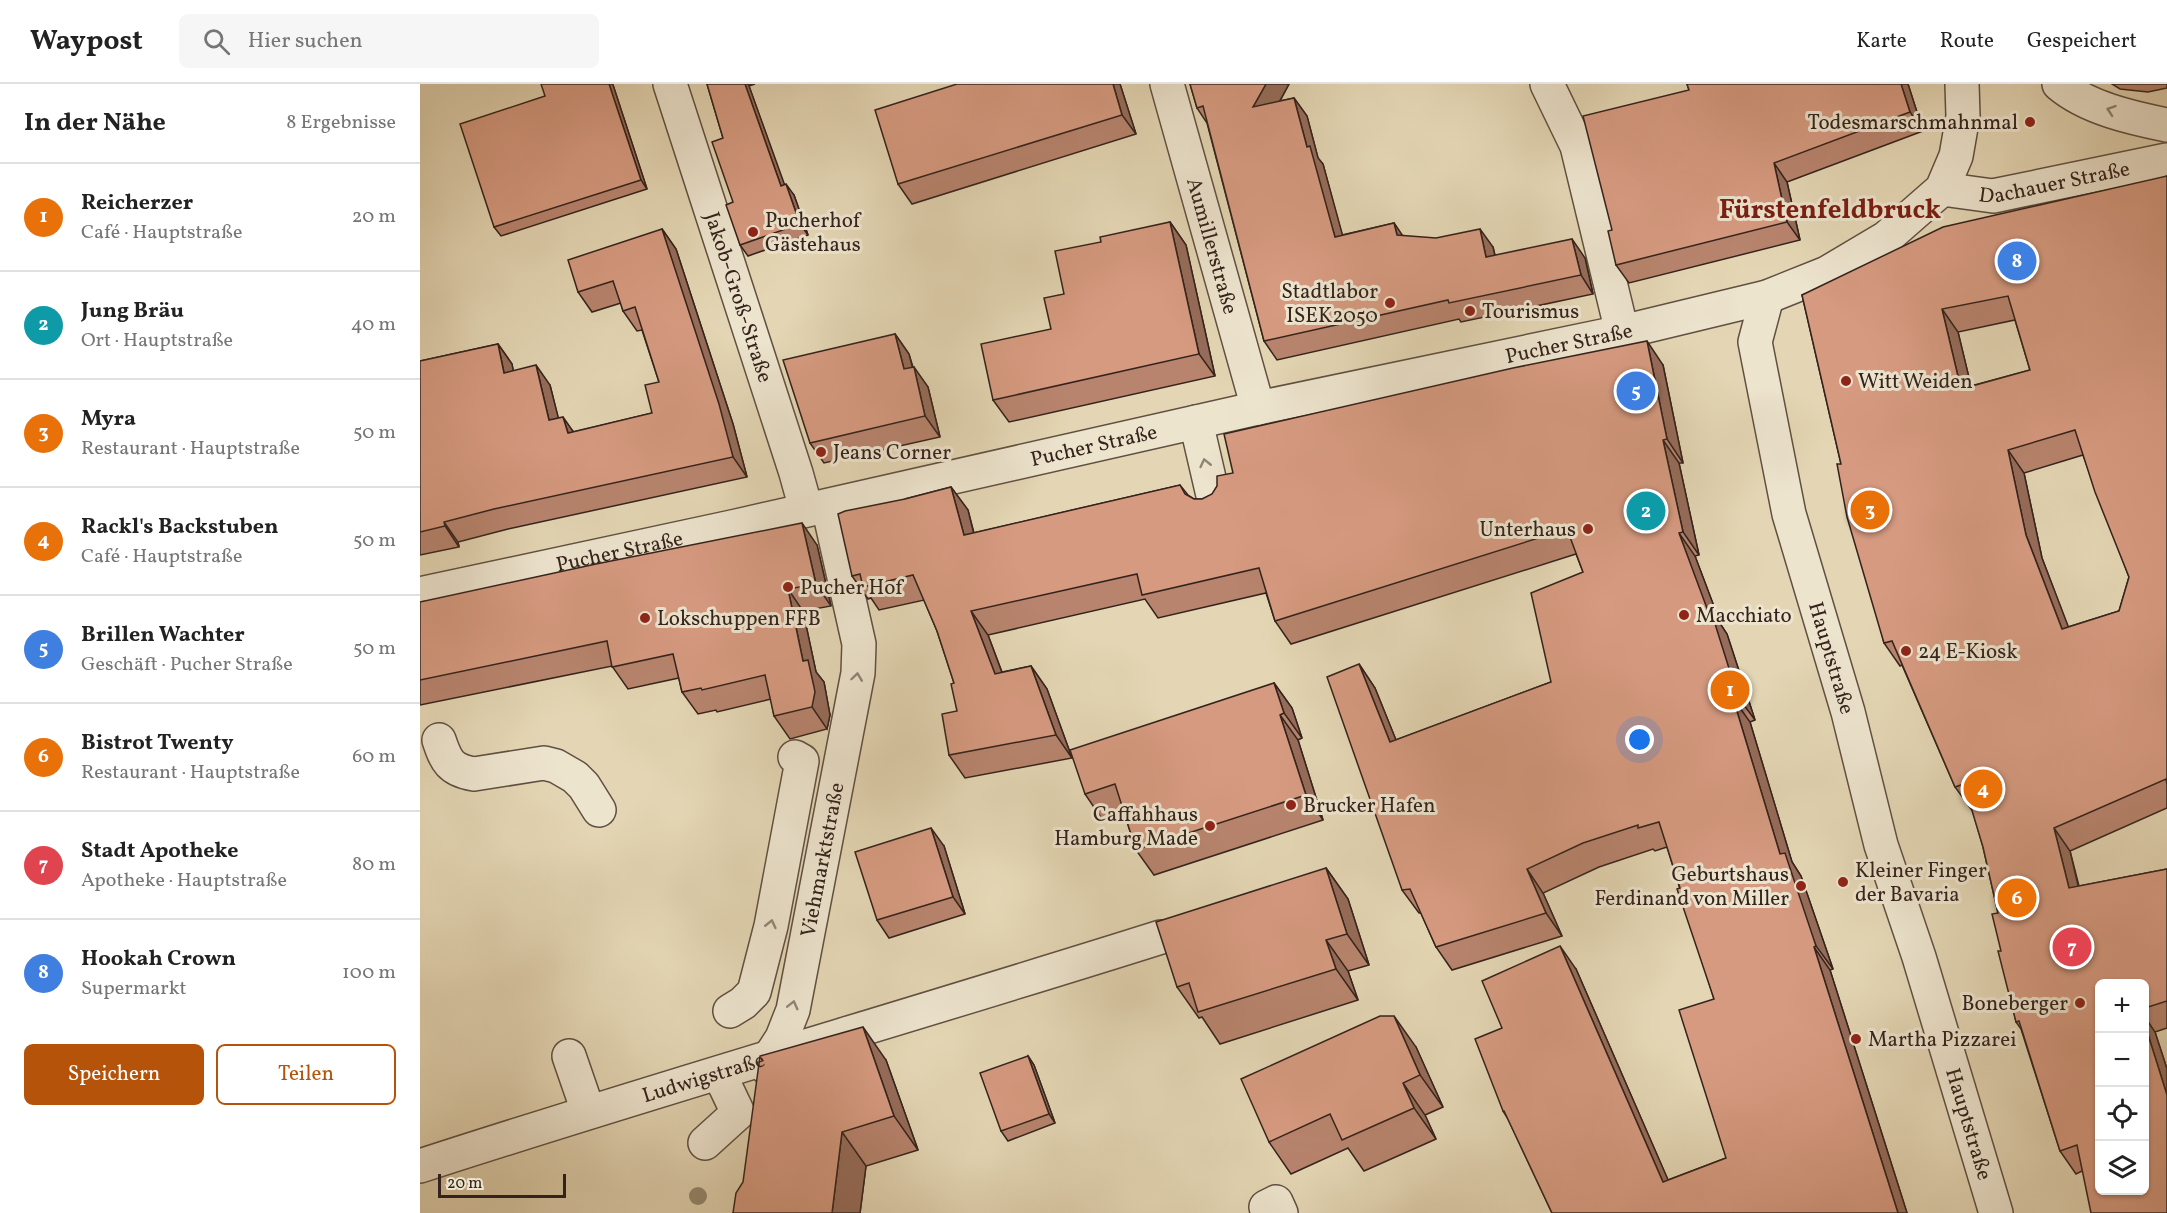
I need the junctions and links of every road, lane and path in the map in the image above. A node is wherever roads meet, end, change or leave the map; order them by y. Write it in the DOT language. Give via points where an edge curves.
graph roads {
  1 [pos="670,84"];
  2 [pos="1167,84"];
  3 [pos="1547,84"];
  4 [pos="1962,84"];
  5 [pos="2060,84"];
  6 [pos="2167,125"];
  7 [pos="2167,160"];
  8 [pos="1942,189"];
  9 [pos="1767,297"];
  10 [pos="1622,332"];
  11 [pos="1258,408"];
  12 [pos="1196,422"];
  13 [pos="1215,504"];
  14 [pos="817,508"];
  15 [pos="420,594"];
  16 [pos="440,740"];
  17 [pos="795,757"];
  18 [pos="599,810"];
  19 [pos="1161,937"];
  20 [pos="730,1011"];
  21 [pos="569,1056"];
  22 [pos="770,1058"];
  23 [pos="719,1073"];
  24 [pos="588,1111"];
  25 [pos="758,1137"];
  26 [pos="705,1143"];
  27 [pos="420,1166"];
  28 [pos="1996,1213"];
  1 -- 14 [label="street, Jakob-Groß-Straße" via="796,473"];
  2 -- 11 [label="street, Aumillerstraße"];
  3 -- 10 [label="street" via="1577,146"];
  4 -- 8 [label="street" via="1963,116 1956,156"];
  6 -- 5 [label="street, one-way" via="2099,106 2068,92"];
  7 -- 8 [label="street, Dachauer Straße" via="1993,196"];
  8 -- 9 [label="street" via="1886,238 1827,273"];
  9 -- 10 [label="street, Pucher Straße"];
  9 -- 28 [label="street, Hauptstraße" via="1755,342 1789,514 1848,712 1881,845"];
  10 -- 11 [label="street, Pucher Straße"];
  11 -- 12 [label="street, Pucher Straße"];
  13 -- 12 [label="street, one-way"];
  12 -- 14 [label="street, Pucher Straße"];
  14 -- 15 [label="street, Pucher Straße"];
  22 -- 14 [label="street, Viehmarktstraße, one-way" via="793,1010 858,673 859,644"];
  16 -- 18 [label="street" via="446,759 465,772 474,774 544,763 556,766 580,782"];
  20 -- 17 [label="street, one-way" via="754,992 771,926 802,761"];
  19 -- 22 [label="street, Ludwigstraße"];
  21 -- 24 [label="street"];
  22 -- 23 [label="street, Ludwigstraße"];
  22 -- 25 [label="street, Viehmarktstraße"];
  23 -- 24 [label="street, Ludwigstraße"];
  23 -- 26 [label="street" via="738,1113"];
  24 -- 27 [label="street, Ludwigstraße"];
}
